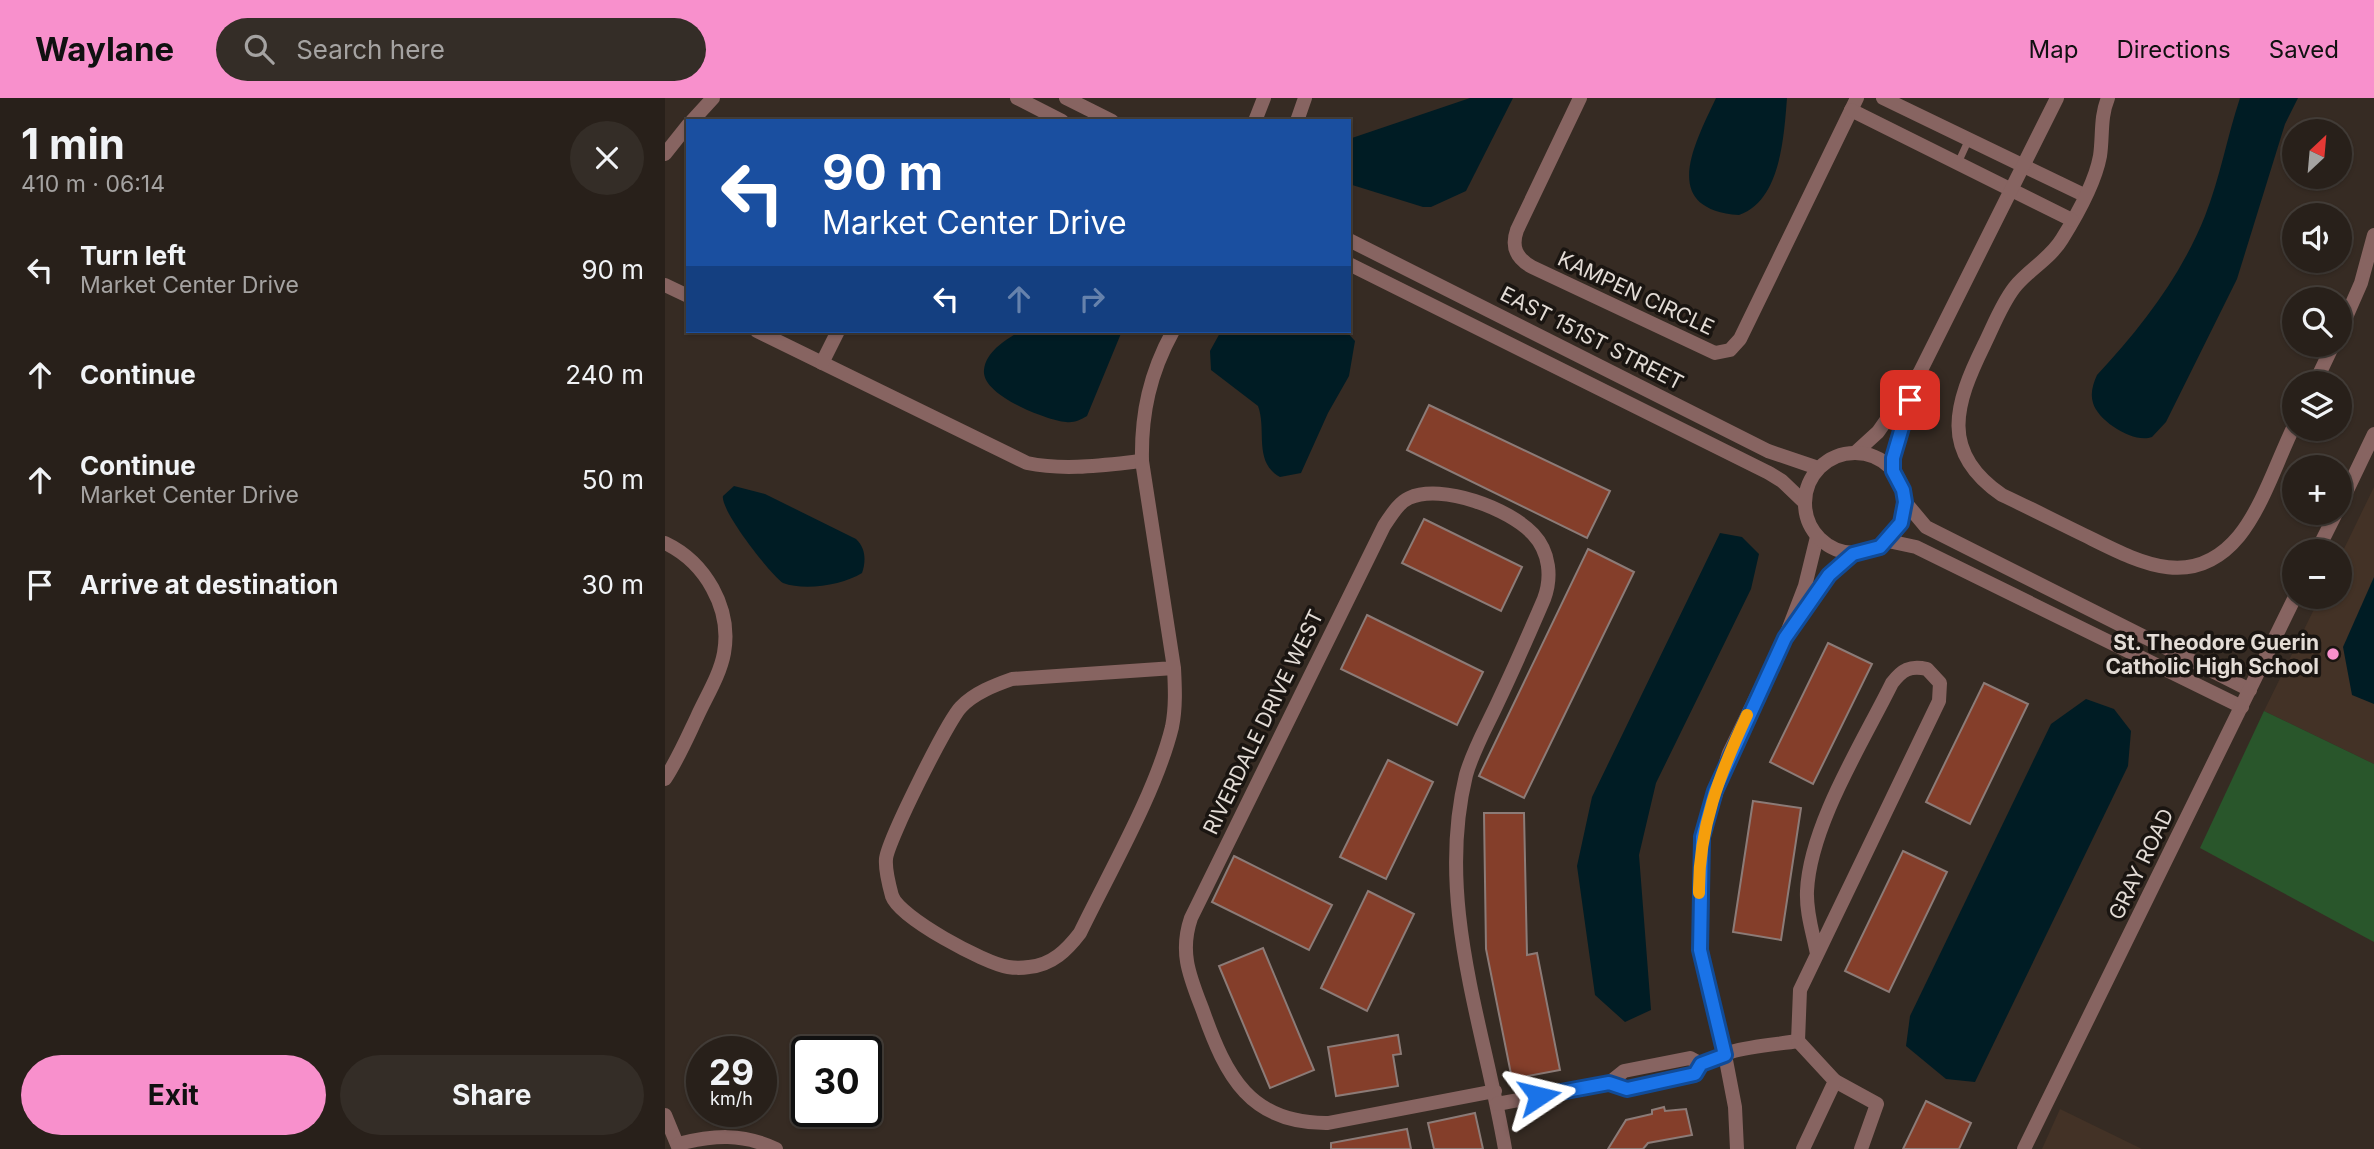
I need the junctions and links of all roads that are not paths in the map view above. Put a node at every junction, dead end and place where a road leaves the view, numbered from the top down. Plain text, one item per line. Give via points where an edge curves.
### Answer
1 (712, 98) edge
2 (1017, 98) edge
3 (1066, 98) edge
4 (1264, 98) edge
5 (1305, 98) edge
6 (1580, 98) edge
7 (1883, 98) edge
8 (2057, 98) edge
9 (2108, 98) edge
10 (1854, 104) edge
11 (694, 119) edge
12 (1058, 119) edge
13 (1107, 119) edge
14 (1256, 119) edge
15 (1298, 119) edge
16 (686, 128) edge
17 (1969, 139) junction
18 (665, 154) edge
19 (1958, 163) junction
20 (2023, 165) junction
21 (2011, 190) junction
22 (2084, 195) junction
23 (2072, 220) junction
24 (2374, 235) edge
25 (1351, 241) edge
26 (1351, 265) edge
27 (665, 285) edge
28 (686, 295) edge
29 (2352, 304) edge
30 (761, 333) edge
31 (837, 333) edge
32 (1172, 333) edge
33 (822, 363) junction
34 (1920, 372) junction
35 (2374, 434) edge
36 (2287, 441) edge
37 (1855, 453) junction
38 (1142, 461) junction
39 (1818, 468) junction
40 (1893, 471) junction
41 (2352, 480) edge
42 (1804, 502) junction
43 (1905, 502) junction
44 (1817, 537) junction
45 (1888, 541) junction
46 (665, 543) edge
47 (1853, 554) junction
48 (2289, 609) edge
49 (1785, 638) junction
50 (1174, 668) junction
51 (2250, 690) junction
52 (2242, 708) junction
53 (665, 779) edge
54 (1817, 954) junction
55 (1798, 1041) junction
56 (1725, 1055) junction
57 (1835, 1081) junction
58 (1496, 1097) junction
59 (665, 1115) edge
60 (678, 1146) edge
61 (776, 1149) edge
62 (1505, 1149) edge
63 (1737, 1149) edge
64 (1803, 1149) edge
65 (1861, 1149) edge
66 (2024, 1149) edge

1 - 11 street
2 - 12 street
3 - 13 street
4 - 14 street
5 - 15 street
6 - 10 street, KAMPEN CIRCLE via 1517,230 1516,254 1532,267 1716,353 1730,350 1740,339
7 - 17 street
8 - 20 street
9 - 22 street via 2099,158
10 - 19 street, KAMPEN CIRCLE
16 - 18 street
17 - 19 lane
17 - 20 street
19 - 21 street, KAMPEN CIRCLE
20 - 21 street
20 - 22 street
21 - 23 street, KAMPEN CIRCLE
21 - 34 street
22 - 23 street
23 - 36 street via 2053,252 2008,297 1962,392 1957,418 1963,450 1987,484 2148,565 2169,569 2201,563 2230,546 2248,523
24 - 29 street
25 - 39 street, EAST 151ST STREET via 1768,451
26 - 42 street, EAST 151ST STREET via 1769,473
27 - 28 street
30 - 33 street
31 - 33 street
32 - 38 street via 1149,388
33 - 38 street via 1027,463 1074,468
34 - 37 street via 1878,432
34 - 40 street via 1896,442
35 - 41 street
37 - 39 street
37 - 40 street via 1876,458
38 - 50 street
39 - 42 street
40 - 43 street
42 - 44 street via 1805,515
43 - 45 street via 1901,523
43 - 51 street via 1926,527
44 - 47 street via 1833,549
44 - 49 street
45 - 47 street
45 - 52 street via 1916,547
46 - 53 street via 687,556 710,584 719,599 726,635 720,668
47 - 49 street via 1829,575
48 - 51 street, GRAY ROAD
49 - 56 street via 1730,753 1702,837 1700,950
50 - 50 street via 1172,724 1159,768 1080,933 1066,951 1031,967 1007,967 904,913 893,899 885,858 945,730 961,707 1012,679
51 - 52 street, GRAY ROAD
52 - 66 street, GRAY ROAD
54 - 54 street via 1940,701 1940,683 1927,669 1909,668 1892,682 1821,831 1807,889
54 - 55 street via 1800,990
55 - 56 street
55 - 57 street
56 - 58 street via 1701,1064 1690,1058 1624,1071 1609,1083
56 - 63 street
57 - 64 street
57 - 65 street via 1877,1104
58 - 58 street, RIVERDALE DRIVE WEST via 1305,1123 1261,1106 1229,1074 1189,972 1184,939 1384,526 1408,499 1452,494 1522,525 1534,535 1549,567 1544,599 1470,764 1458,825 1458,925
58 - 62 street, RIVERDALE DRIVE WEST
59 - 60 street
60 - 61 street via 728,1135

